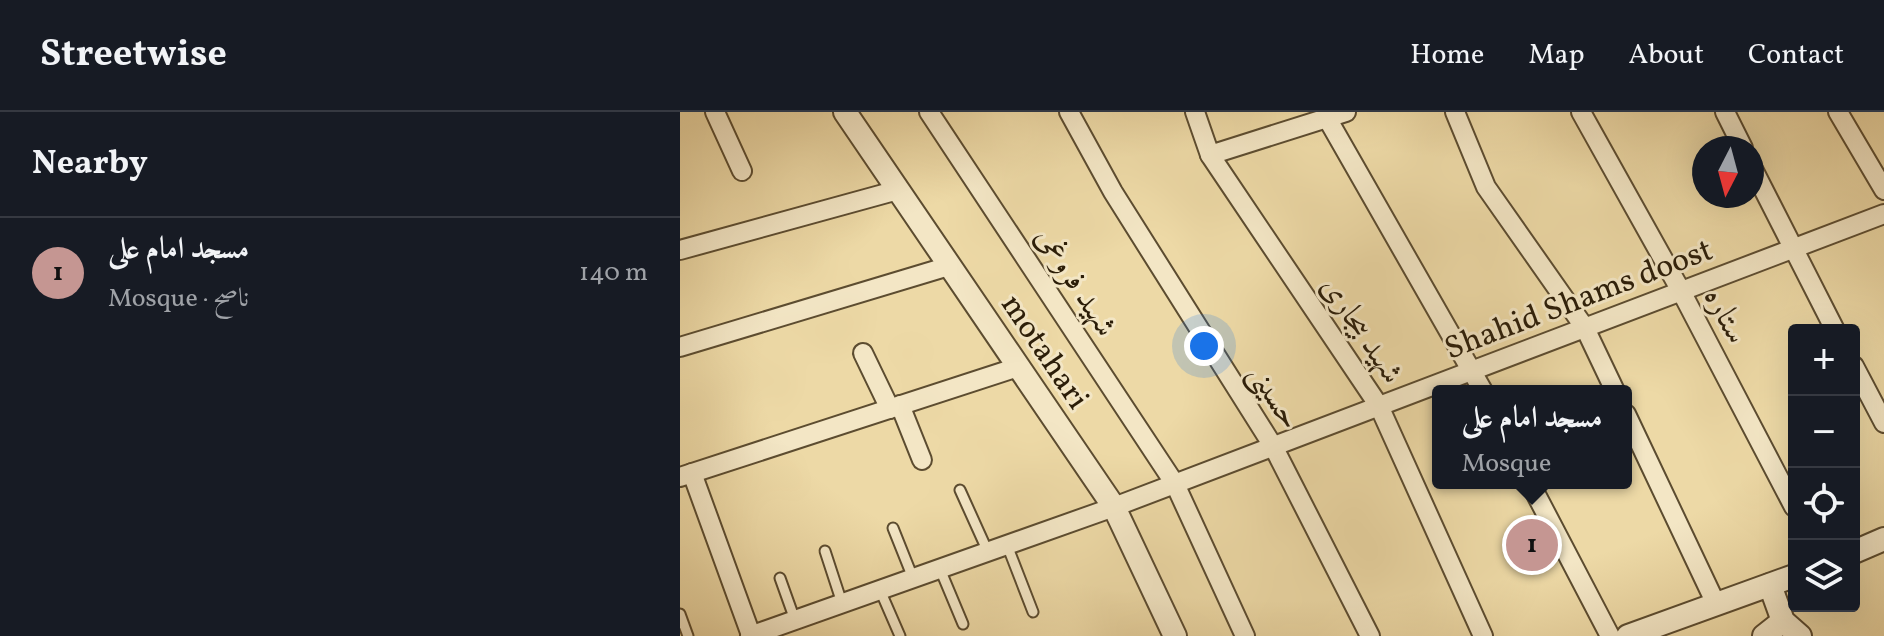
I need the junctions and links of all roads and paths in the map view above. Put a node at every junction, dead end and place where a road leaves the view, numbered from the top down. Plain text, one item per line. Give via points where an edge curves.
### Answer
1 (715, 112) edge
2 (845, 112) edge
3 (929, 112) edge
4 (1069, 112) edge
5 (1195, 112) edge
6 (1346, 112) edge
7 (1455, 112) edge
8 (1581, 112) edge
9 (1725, 112) edge
10 (1838, 112) edge
11 (1327, 118) junction
12 (1737, 136) edge
13 (1210, 155) junction
14 (742, 171) dead end
15 (898, 190) junction
16 (1884, 190) edge
17 (1764, 192) edge
18 (1884, 214) edge
19 (1792, 249) junction
20 (680, 250) edge
21 (949, 266) junction
22 (1681, 291) junction
23 (1832, 324) edge
24 (1585, 328) junction
25 (680, 347) edge
26 (863, 353) dead end
27 (1018, 367) junction
28 (1472, 371) junction
29 (1860, 377) edge
30 (1435, 385) edge
31 (1480, 385) edge
32 (1612, 385) edge
33 (1432, 386) edge
34 (1379, 406) junction
35 (895, 407) junction
36 (1884, 423) edge
37 (1632, 427) edge
38 (1273, 446) junction
39 (922, 460) dead end
40 (686, 475) edge
41 (1175, 484) junction
42 (1533, 489) edge
43 (960, 490) dead end
44 (1788, 496) edge
45 (1114, 507) junction
46 (893, 528) dead end
47 (1884, 539) edge
48 (1007, 545) junction
49 (1860, 549) edge
50 (825, 551) dead end
51 (988, 552) junction
52 (940, 569) junction
53 (780, 578) dead end
54 (913, 578) junction
55 (1788, 578) edge
56 (1770, 585) junction
57 (880, 590) junction
58 (842, 603) junction
59 (1716, 604) junction
60 (1033, 612) dead end
61 (680, 614) edge
62 (795, 620) junction
63 (963, 624) dead end
64 (1792, 628) edge
65 (774, 632) edge
66 (688, 636) edge
67 (751, 636) edge
68 (900, 636) edge
69 (1175, 636) edge
70 (1245, 636) edge
71 (1370, 636) edge
72 (1483, 636) edge
73 (1610, 636) edge
74 (1628, 636) edge
75 (1764, 636) edge

1 - 14 street
2 - 15 street, motahari
3 - 41 street, شهید فروغی
4 - 38 street, حسینی via 1113,192
5 - 13 street, شهید بیجاری
6 - 11 street
7 - 24 street via 1486,187
8 - 22 street, ستاره
9 - 12 street
10 - 16 street
11 - 13 street
11 - 28 street
13 - 34 street, شهید بیجاری
15 - 20 street
15 - 21 street, motahari
17 - 19 street
18 - 19 street, Shahid Shams doost
19 - 22 street, Shahid Shams doost
19 - 23 street
21 - 25 street
21 - 27 street, motahari
22 - 24 street, Shahid Shams doost
22 - 44 street, ستاره
24 - 28 street, Shahid Shams doost
24 - 32 street
26 - 35 street
27 - 35 street
27 - 45 street, motahari
28 - 30 street, Shahid Shams doost
28 - 31 street
29 - 36 street
33 - 34 street, Shahid Shams doost
34 - 38 street, Shahid Shams doost
34 - 72 street, شهید بیجاری
35 - 39 street
35 - 40 street
37 - 59 street
38 - 41 street, Shahid Shams doost
38 - 71 street, حسینی
40 - 67 street
41 - 45 street, Shahid Shams doost
41 - 70 street, شهید فروغی
42 - 73 street
43 - 51 lane
45 - 48 street, Shahid Shams doost
45 - 69 street, motahari
46 - 54 lane
47 - 49 street
48 - 51 street, Shahid Shams doost
48 - 60 lane
50 - 58 lane
51 - 52 street, Shahid Shams doost
52 - 54 street, Shahid Shams doost
52 - 63 lane
53 - 62 lane
54 - 57 street, Shahid Shams doost
55 - 56 street
56 - 59 street
56 - 64 street
57 - 58 street, Shahid Shams doost
57 - 68 lane
58 - 62 street, Shahid Shams doost
59 - 74 street
61 - 66 lane
62 - 65 street, Shahid Shams doost
64 - 75 street
65 - 67 street, Shahid Shams doost

